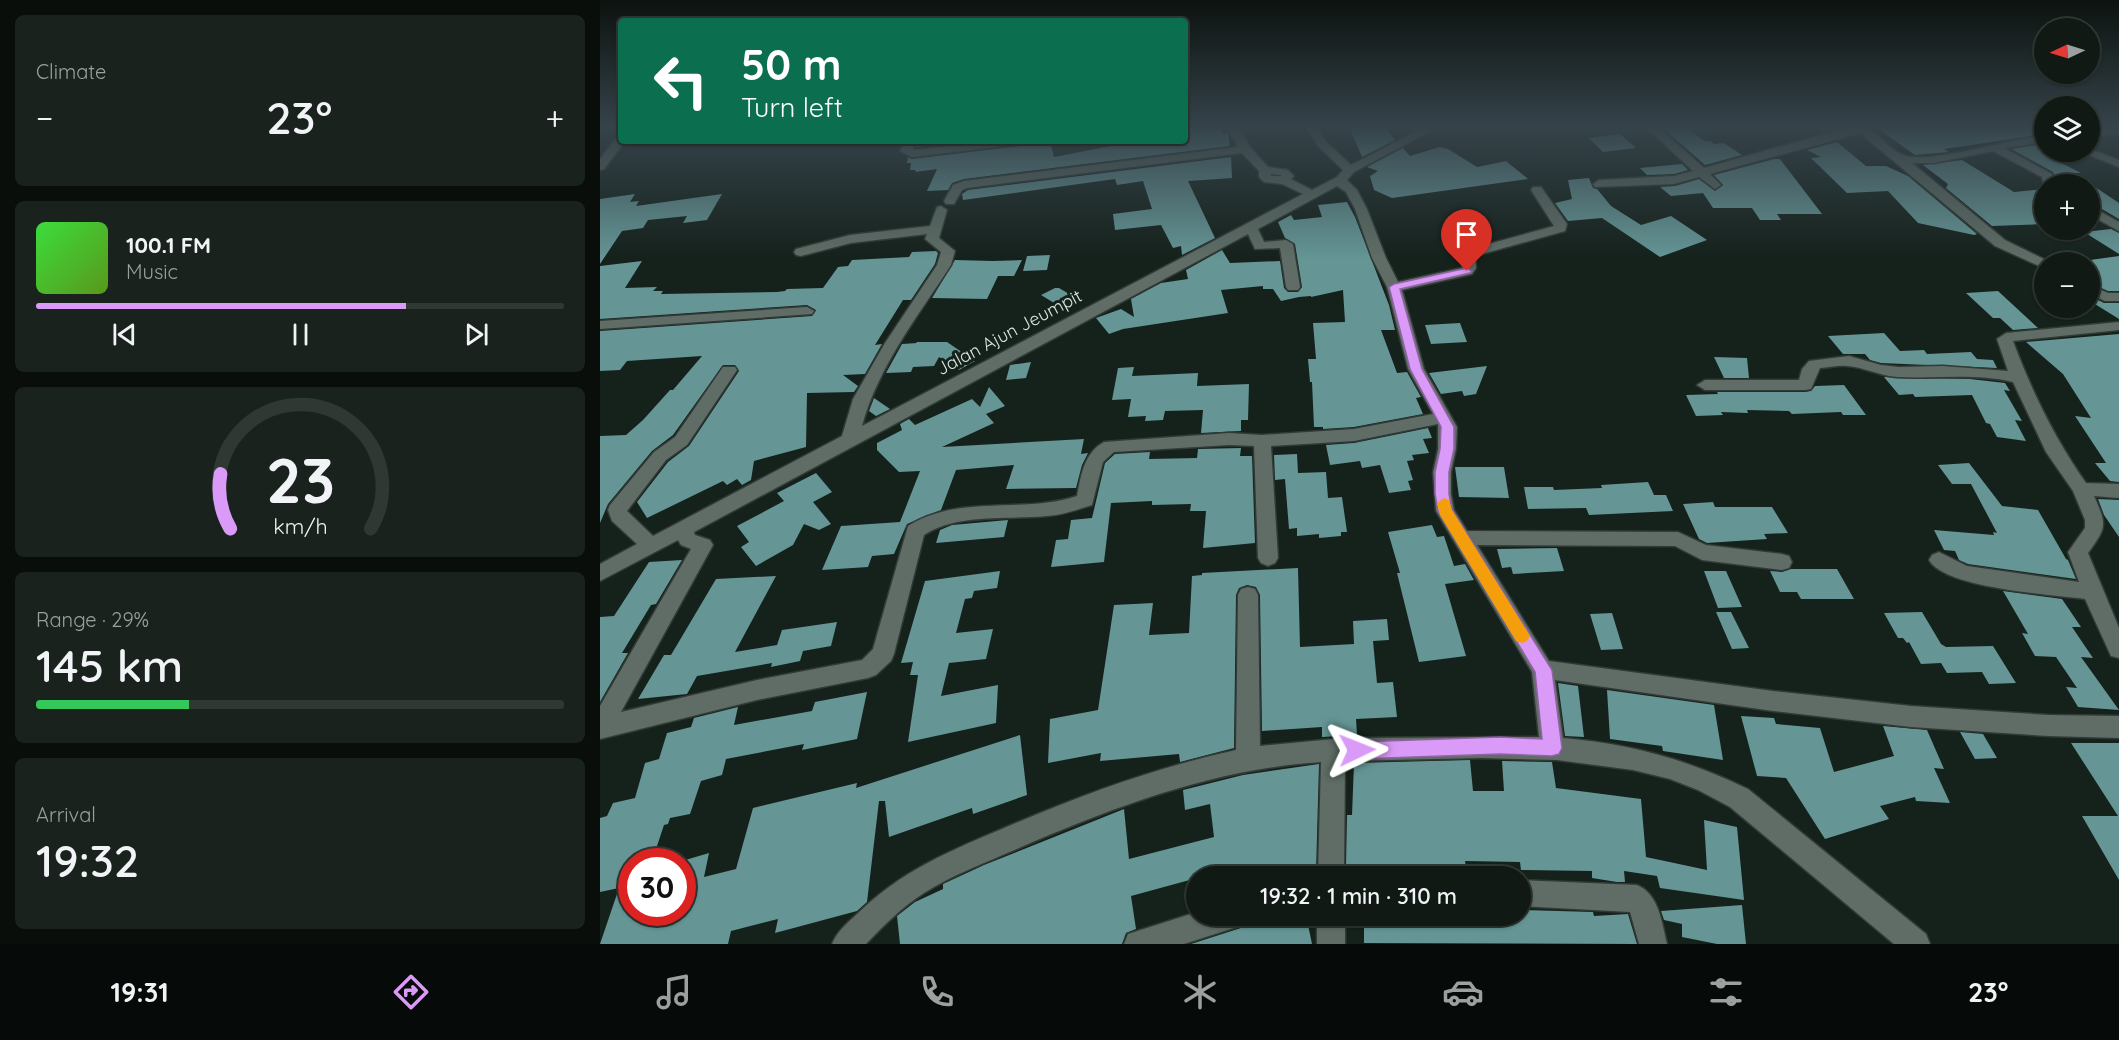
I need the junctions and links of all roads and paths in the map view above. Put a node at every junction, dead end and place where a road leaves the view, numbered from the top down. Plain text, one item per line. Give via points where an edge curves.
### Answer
1 (1084, 170) edge
2 (1265, 170) edge
3 (1339, 170) edge
4 (1364, 170) edge
5 (1708, 170) edge
6 (1914, 170) edge
7 (1701, 172) junction
8 (1346, 181) junction
9 (1599, 184) dead end
10 (1715, 185) dead end
11 (1537, 190) dead end
12 (1311, 194) junction
13 (2100, 216) edge
14 (1250, 226) junction
15 (2119, 227) edge
16 (934, 229) junction
17 (801, 252) dead end
18 (2034, 258) edge
19 (1394, 287) junction
20 (1293, 288) dead end
21 (2100, 293) edge
22 (2116, 300) edge
23 (807, 311) dead end
24 (600, 325) edge
25 (2119, 326) edge
26 (729, 370) dead end
27 (2019, 379) junction
28 (1705, 385) dead end
29 (1442, 418) junction
30 (850, 439) junction
31 (1262, 441) junction
32 (2082, 489) junction
33 (2119, 491) edge
34 (683, 530) junction
35 (1461, 538) junction
36 (651, 546) junction
37 (1268, 558) dead end
38 (1939, 560) dead end
39 (1782, 562) dead end
40 (600, 573) edge
41 (2092, 592) junction
42 (1248, 595) dead end
43 (2119, 649) edge
44 (1543, 670) junction
45 (2119, 727) edge
46 (600, 728) edge
47 (1552, 748) junction
48 (1333, 751) junction
49 (1248, 759) junction
50 (1331, 866) edge
51 (1531, 893) edge
52 (1197, 926) edge
53 (1330, 926) edge
54 (846, 944) edge
55 (1138, 944) edge
56 (1330, 944) edge
57 (1653, 944) edge
58 (1916, 944) edge

1 - 16 street via 964,185 957,188
2 - 12 street via 1268,180 1284,180
3 - 8 street
4 - 8 street, Jalan Ajun Jeumpit
5 - 7 street
6 - 18 street via 2000,243
7 - 9 street via 1662,182
7 - 10 street
8 - 12 street, Jalan Ajun Jeumpit
8 - 19 street
11 - 19 street via 1560,228 1468,254 1467,271
12 - 14 street, Jalan Ajun Jeumpit
13 - 15 street
14 - 20 street via 1260,246 1286,244
14 - 30 street, Jalan Ajun Jeumpit
16 - 17 street via 850,239
16 - 30 street via 932,238 948,251 944,265 861,399
19 - 29 street via 1416,369
21 - 22 street
23 - 24 street
25 - 27 street via 2005,339
26 - 36 street via 681,441 660,456 617,510 618,516
27 - 28 street via 2000,374 1880,370 1849,361 1815,364 1805,385
27 - 32 street via 2055,452
29 - 31 street via 1354,435
29 - 35 street via 1448,427 1442,494 1445,511
30 - 34 street, Jalan Ajun Jeumpit
31 - 37 street
31 - 46 street via 1229,439 1110,446 1101,449 1094,462 1085,500 1064,507 923,523 915,531 883,654 868,668
32 - 33 street
32 - 41 street via 2095,520 2094,530 2078,552
34 - 36 street, Jalan Ajun Jeumpit
34 - 46 street via 688,540 703,545
35 - 39 street via 1678,539 1702,552
35 - 44 street
36 - 40 street, Jalan Ajun Jeumpit
38 - 41 street via 1976,576
41 - 43 street
42 - 49 street
44 - 45 street via 1853,712 1991,723
44 - 47 street
47 - 48 street
47 - 58 street via 1643,760 1716,784 1739,798
48 - 49 street
48 - 50 street
49 - 54 street via 1083,806 934,872 892,900
51 - 57 street via 1638,898
52 - 55 street
53 - 56 street

